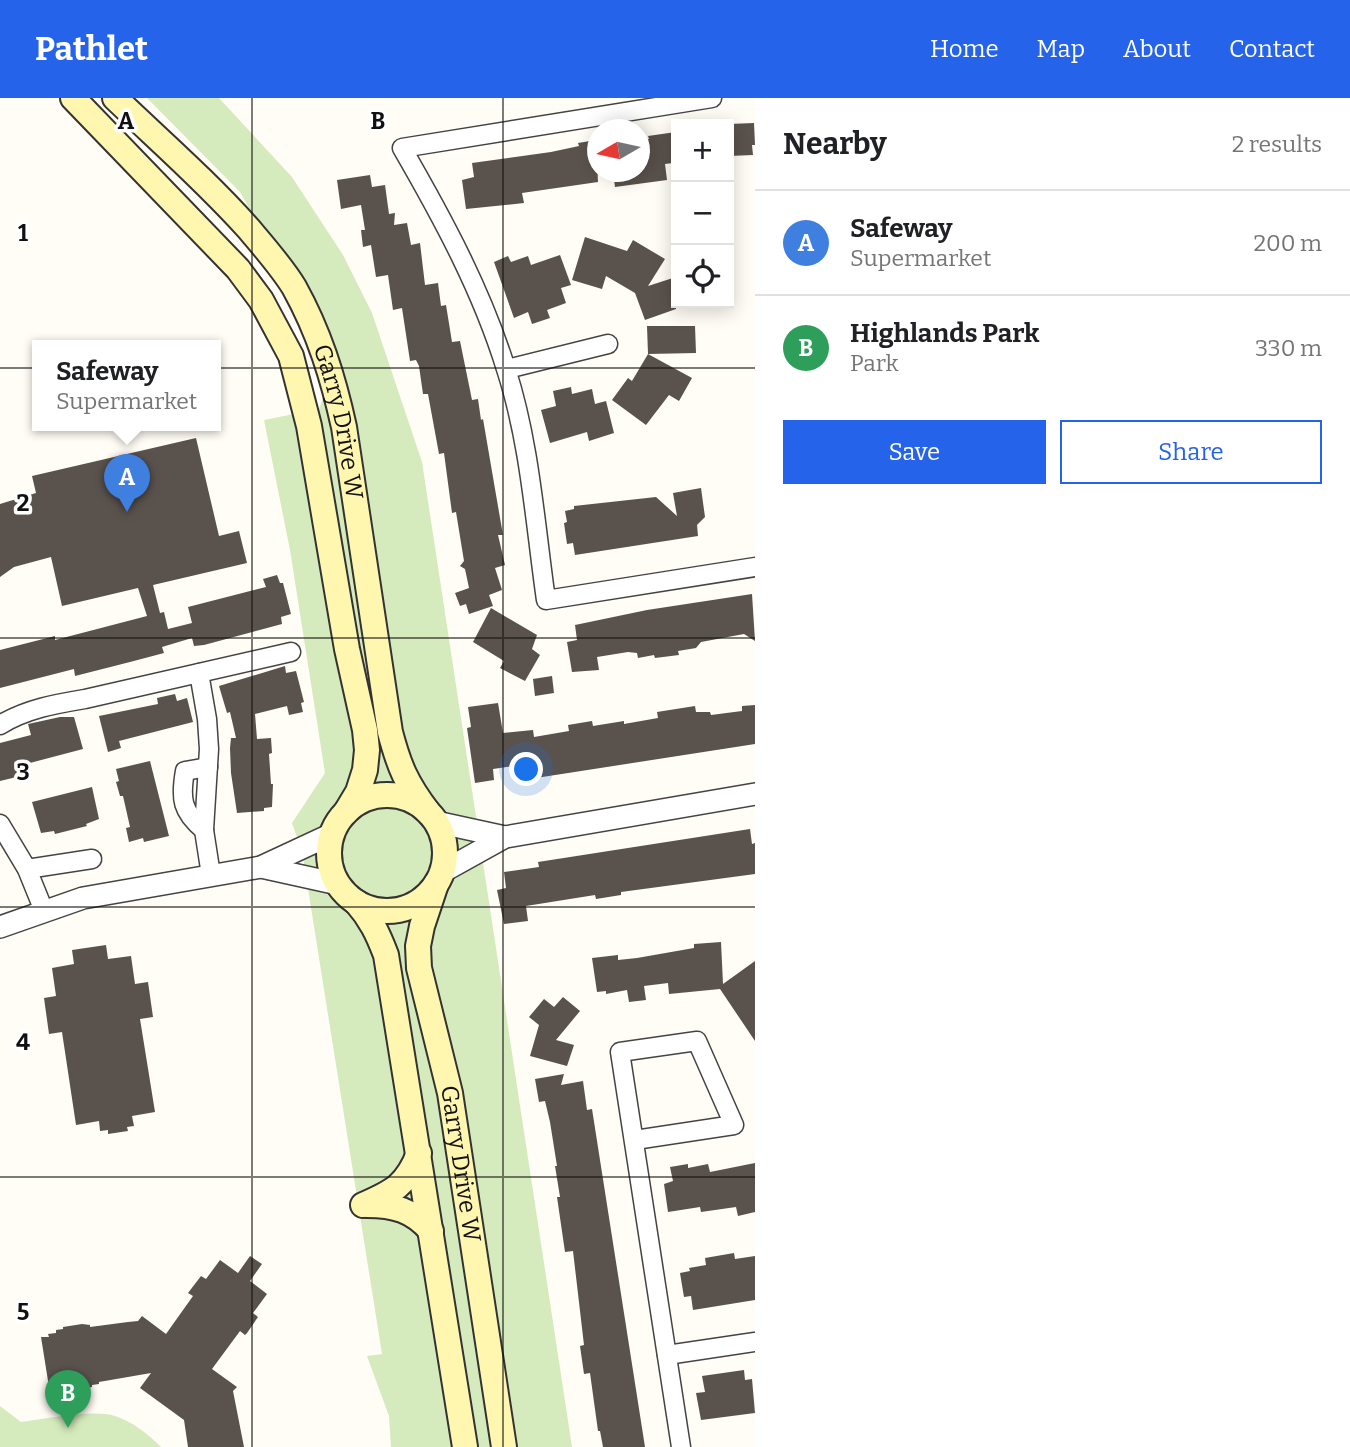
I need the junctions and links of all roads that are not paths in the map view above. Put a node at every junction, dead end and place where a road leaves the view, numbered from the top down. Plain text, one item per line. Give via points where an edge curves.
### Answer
1 (73, 98) edge
2 (115, 98) edge
3 (712, 98) edge
4 (608, 344) dead end
5 (507, 369) junction
6 (755, 568) edge
7 (291, 652) dead end
8 (199, 673) junction
9 (0, 725) edge
10 (208, 767) junction
11 (755, 794) edge
12 (346, 812) junction
13 (432, 817) junction
14 (0, 824) edge
15 (205, 830) junction
16 (332, 834) junction
17 (505, 837) junction
18 (92, 859) dead end
19 (261, 867) junction
20 (27, 869) junction
21 (211, 875) junction
22 (439, 878) junction
23 (338, 884) junction
24 (356, 902) junction
25 (44, 911) junction
26 (0, 927) edge
27 (635, 1140) junction
28 (419, 1153) junction
29 (431, 1231) junction
30 (755, 1342) edge
31 (667, 1355) junction
32 (465, 1447) edge
33 (504, 1447) edge
34 (681, 1447) edge

1 - 12 main road, Garry Drive W via 238,269 267,309 291,356 309,426 367,750 358,792
2 - 13 main road, Garry Drive W via 177,154 270,253 292,285 322,346 344,427 390,732 399,766
3 - 5 street via 402,148 451,236
4 - 5 street
5 - 6 street via 524,439 546,600
7 - 8 street
8 - 9 street via 51,704
8 - 10 street via 207,719
10 - 15 street
10 - 15 street via 185,771 182,784 183,804 190,818
11 - 17 street
12 - 13 main road via 368,798 393,795 418,803
12 - 16 main road
13 - 17 street
13 - 22 main road via 444,846
14 - 20 street
15 - 21 street
16 - 19 street
16 - 23 main road via 329,859
17 - 22 street
18 - 20 street
19 - 21 street
19 - 23 street
20 - 25 street
21 - 25 street via 83,898
22 - 24 main road via 428,894 406,908 380,911
22 - 33 main road, Garry Drive W via 422,926 419,968 450,1093
23 - 24 main road
24 - 28 main road, Garry Drive W via 378,932 386,955
25 - 26 street
27 - 27 street via 734,1125 697,1041 621,1052
27 - 31 street
28 - 29 main road, Garry Drive W
28 - 29 main road via 400,1186 363,1205 405,1210
29 - 32 main road, Garry Drive W
30 - 31 street
31 - 34 street

